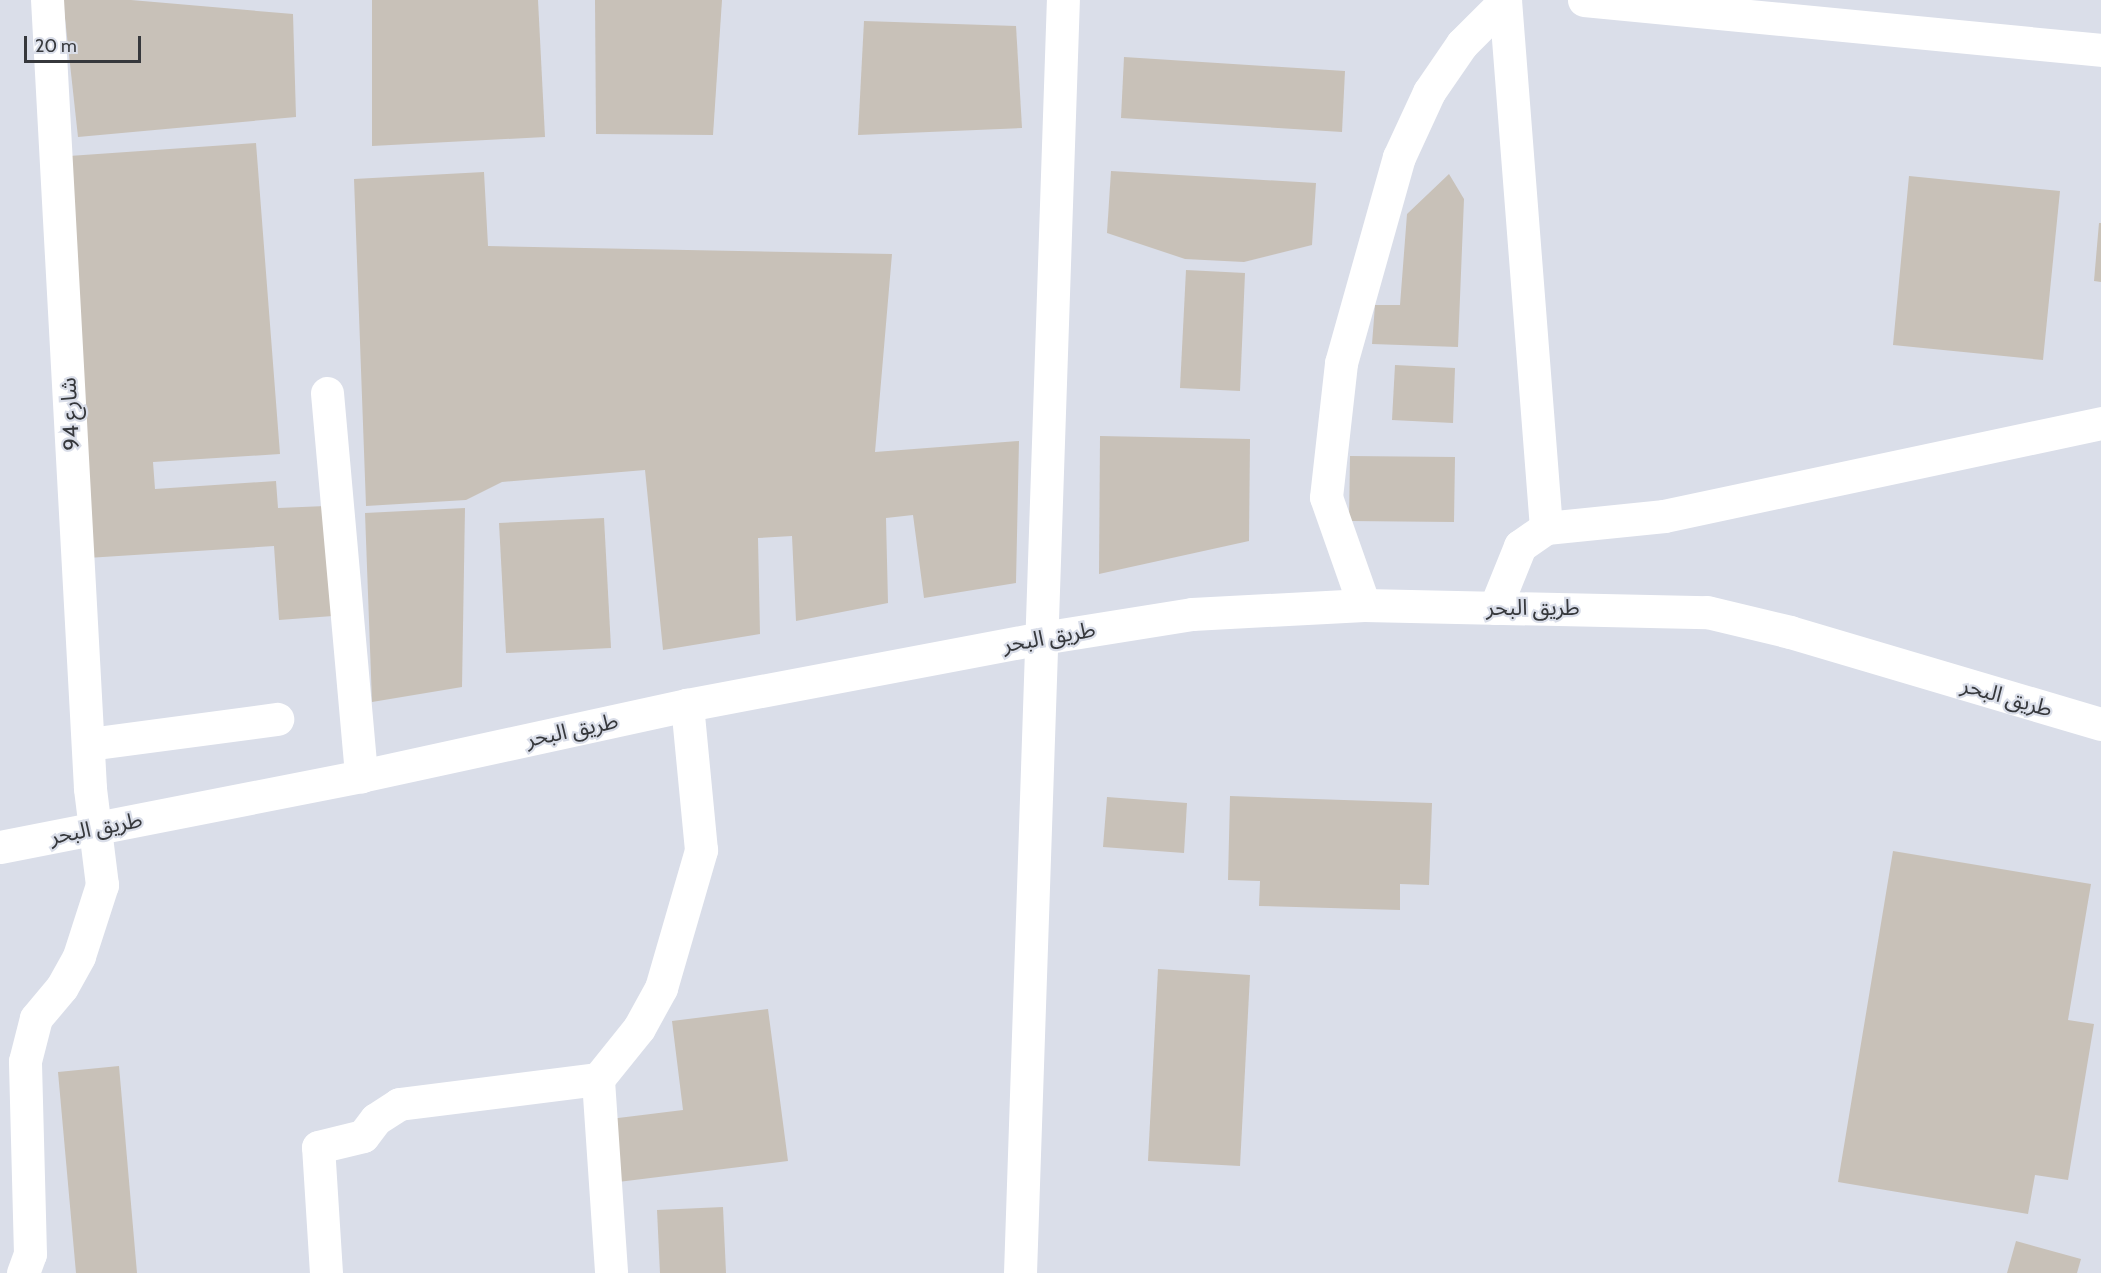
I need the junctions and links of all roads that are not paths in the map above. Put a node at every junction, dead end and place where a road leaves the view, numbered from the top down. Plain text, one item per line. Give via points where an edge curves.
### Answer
1 (47, 0) edge
2 (1063, 0) edge
3 (1505, 0) edge
4 (1584, 0) edge
5 (2101, 50) edge
6 (327, 393) dead end
7 (2101, 423) edge
8 (1546, 528) junction
9 (1364, 605) junction
10 (1495, 608) junction
11 (1042, 638) junction
12 (687, 705) junction
13 (277, 719) dead end
14 (2101, 724) edge
15 (88, 744) junction
16 (361, 776) junction
17 (96, 828) junction
18 (0, 847) edge
19 (598, 1079) junction
20 (611, 1271) dead end
21 (23, 1273) edge
22 (326, 1273) edge
23 (1020, 1273) edge

1 - 15 main road, شارع 94
2 - 11 main road
3 - 8 main road
3 - 9 main road via 1455,54 1429,92 1404,146 1341,363 1326,497
4 - 5 main road
6 - 16 main road
7 - 8 main road via 1664,516
8 - 10 main road via 1520,546
9 - 10 main road, طريق البحر
9 - 11 main road, طريق البحر via 1192,614
10 - 14 main road, طريق البحر via 1707,612 1790,632
11 - 12 main road, طريق البحر
11 - 23 main road
12 - 16 main road, طريق البحر
12 - 19 main road via 700,850 661,988 639,1028
13 - 15 main road
15 - 17 main road, شارع 94
16 - 17 main road, طريق البحر
17 - 18 main road, طريق البحر
17 - 21 main road, شارع 94 via 102,885 79,956 62,987 36,1018 25,1061 30,1254
19 - 20 main road
19 - 22 main road via 399,1104 376,1119 363,1136 318,1147

